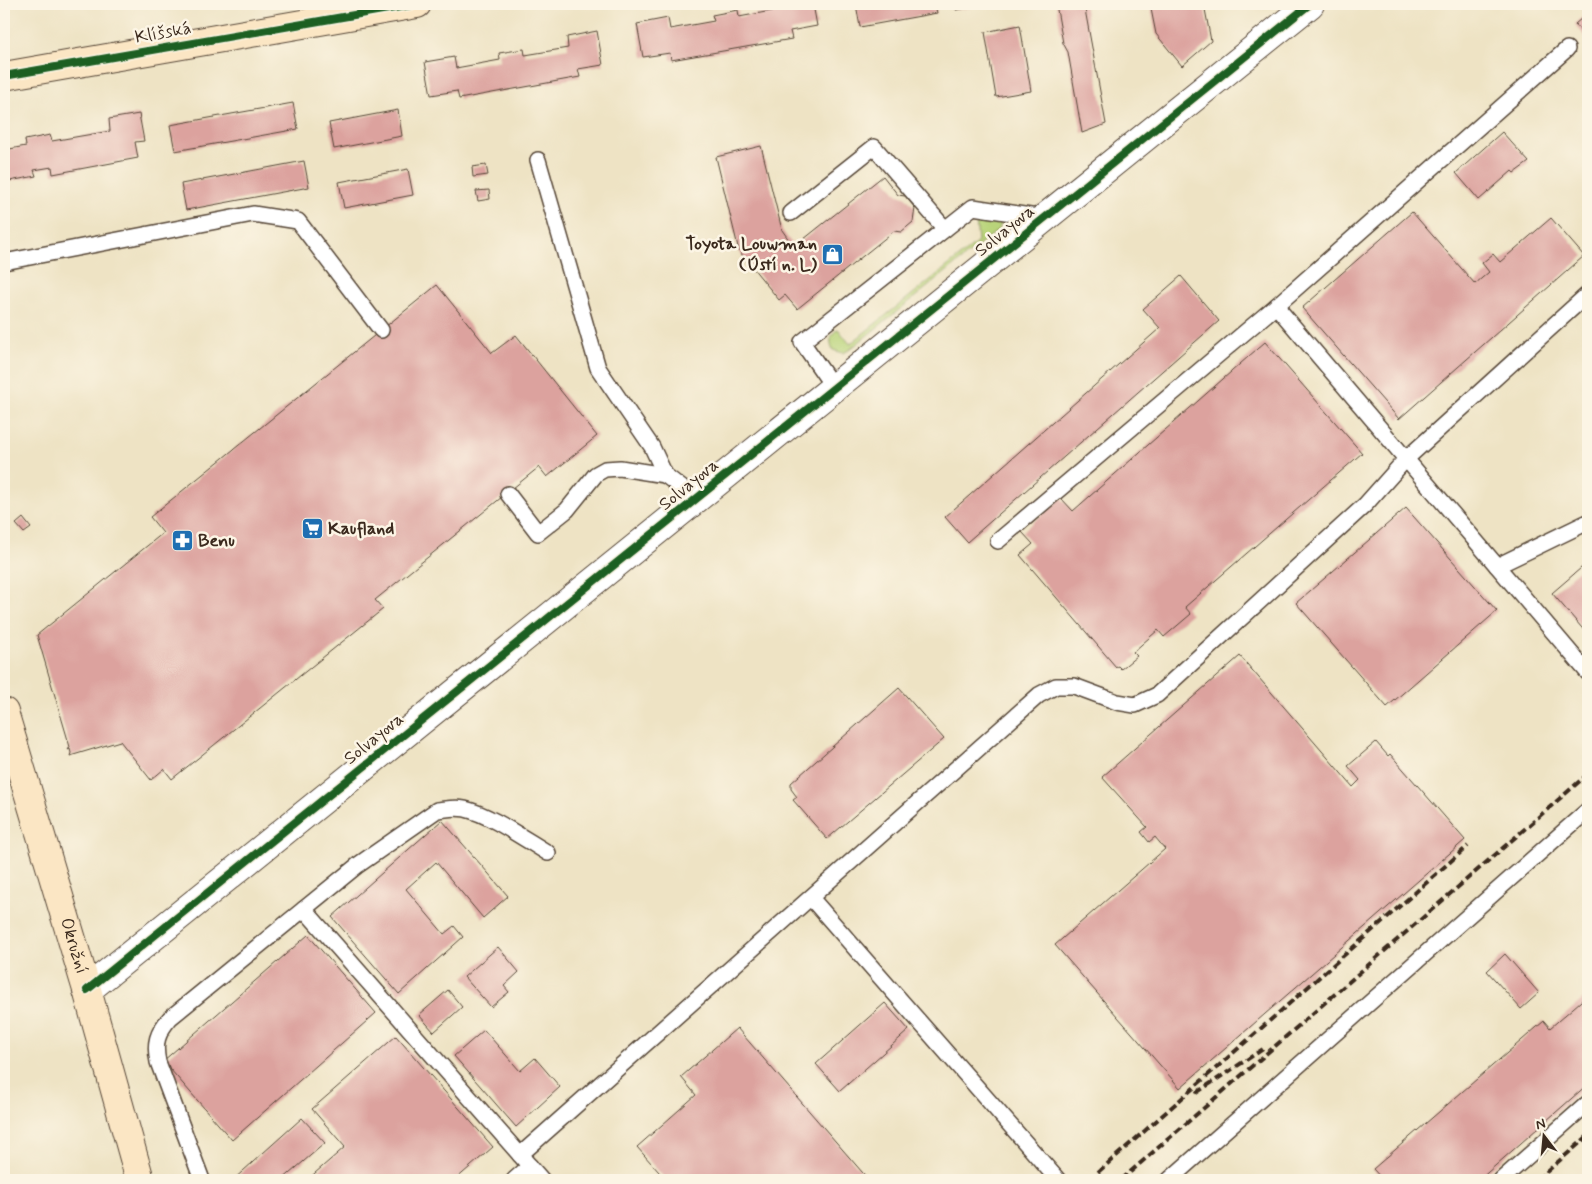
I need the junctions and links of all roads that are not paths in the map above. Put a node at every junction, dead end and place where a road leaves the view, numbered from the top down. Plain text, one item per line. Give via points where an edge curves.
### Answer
1 (417, 4) edge
2 (1310, 4) edge
3 (1567, 49) dead end
4 (4, 76) edge
5 (538, 160) dead end
6 (791, 213) dead end
7 (1044, 218) junction
8 (945, 228) junction
9 (4, 262) edge
10 (1588, 294) edge
11 (1276, 306) junction
12 (381, 330) dead end
13 (834, 388) junction
14 (1406, 459) junction
15 (665, 475) junction
16 (508, 494) dead end
17 (696, 499) junction
18 (1588, 522) edge
19 (998, 541) dead end
20 (1497, 566) junction
21 (1588, 673) edge
22 (4, 712) edge
23 (1588, 810) edge
24 (548, 852) dead end
25 (811, 898) junction
26 (304, 909) junction
27 (87, 990) junction
28 (1588, 1103) edge
29 (525, 1161) junction
30 (140, 1180) edge
31 (202, 1180) edge
32 (514, 1180) edge
33 (542, 1180) edge
34 (1058, 1180) edge
35 (1169, 1180) edge
36 (1501, 1180) edge

1 - 4 street, Klíšská
2 - 7 street, Solvayova
3 - 11 lane
5 - 15 lane via 598,368 652,447
6 - 8 lane via 874,148
7 - 8 lane via 973,207
7 - 13 street, Solvayova
8 - 13 lane via 802,342
9 - 12 lane via 254,214 298,221
10 - 14 lane
11 - 14 lane
11 - 19 lane
13 - 17 street, Solvayova
14 - 20 lane
14 - 25 lane via 1365,505 1157,695 1135,705 1074,686 1056,686 1039,694
15 - 16 lane via 605,469 596,474 567,510 538,532
15 - 17 lane
17 - 27 street, Solvayova
18 - 20 lane
20 - 21 lane
22 - 27 street, Okružní
23 - 35 lane
24 - 26 lane via 482,815 466,809 437,810 391,840
25 - 29 lane
25 - 34 lane
26 - 29 lane
26 - 31 lane via 170,1018 159,1031 154,1047 158,1062
27 - 30 street, Okružní
28 - 36 lane
29 - 32 lane
29 - 33 lane

